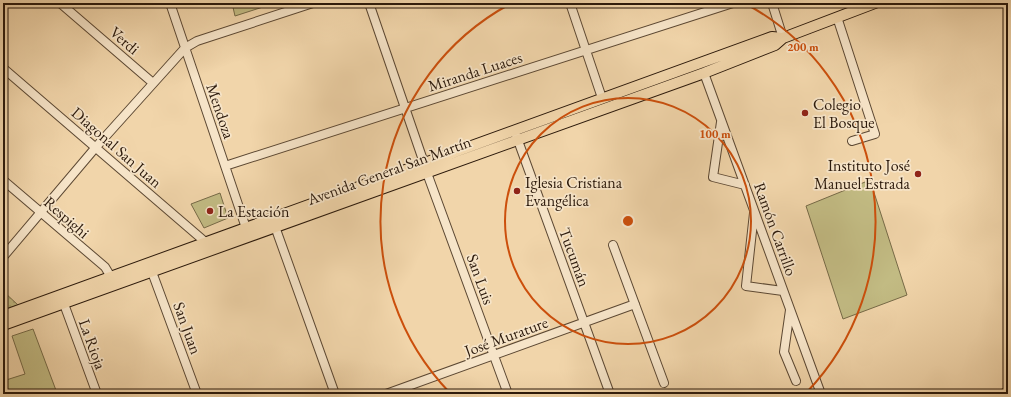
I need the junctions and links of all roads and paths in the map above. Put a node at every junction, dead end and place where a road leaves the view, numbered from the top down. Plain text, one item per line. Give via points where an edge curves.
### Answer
1 (60, 3) edge
2 (170, 3) edge
3 (313, 3) edge
4 (368, 3) edge
5 (570, 3) edge
6 (733, 3) edge
7 (772, 3) edge
8 (875, 3) edge
9 (837, 17) junction
10 (783, 38) junction
11 (185, 48) junction
12 (586, 51) junction
13 (3, 68) edge
14 (704, 73) junction
15 (153, 83) junction
16 (602, 98) junction
17 (406, 108) junction
18 (721, 120) junction
19 (514, 129) junction
20 (518, 140) junction
21 (852, 141) dead end
22 (96, 147) junction
23 (225, 166) junction
24 (426, 168) junction
25 (3, 180) edge
26 (745, 185) junction
27 (754, 210) junction
28 (41, 213) junction
29 (274, 223) junction
30 (246, 228) junction
31 (613, 245) dead end
32 (209, 246) junction
33 (3, 257) edge
34 (152, 272) junction
35 (111, 277) junction
36 (783, 291) junction
37 (64, 304) junction
38 (635, 304) junction
39 (790, 309) junction
40 (3, 316) edge
41 (584, 322) junction
42 (3, 325) edge
43 (494, 355) junction
44 (796, 381) dead end
45 (664, 383) dead end
46 (1008, 387) edge
47 (97, 394) edge
48 (197, 394) edge
49 (335, 394) edge
50 (386, 394) edge
51 (508, 394) edge
52 (610, 394) edge
53 (821, 394) edge
54 (992, 394) edge

1 - 15 street, Verdi
2 - 11 street, Mendoza
3 - 11 street via 196,41
4 - 17 street, San Luis
5 - 12 street
6 - 12 street, Miranda Luaces
7 - 10 street
8 - 9 main road, Avenida General San Martín
9 - 10 main road, Avenida General San Martín
9 - 21 street via 875,134
10 - 14 main road, Avenida General San Martín via 775,46
10 - 16 main road, Avenida General San Martín via 772,37
11 - 15 street
11 - 23 street, Mendoza
12 - 16 street
12 - 17 street, Miranda Luaces
13 - 22 street, Diagonal San Juan
14 - 18 street, Ramón Carrillo
14 - 20 main road, Avenida General San Martín
15 - 22 street
16 - 19 main road, Avenida General San Martín
17 - 23 street, Miranda Luaces
17 - 24 street, San Luis
18 - 26 street, Ramón Carrillo
18 - 26 street via 713,177
19 - 20 street, Tucumán
19 - 24 main road, Avenida General San Martín
20 - 24 main road, Avenida General San Martín
20 - 41 street, Tucumán
22 - 28 street
22 - 32 street, Diagonal San Juan
23 - 30 street, Mendoza
24 - 29 main road, Avenida General San Martín
24 - 43 street, San Luis
25 - 28 street, Respighi
26 - 27 street, Ramón Carrillo
27 - 36 street, Ramón Carrillo
27 - 36 street via 746,286
28 - 33 street
28 - 35 street, Respighi via 105,267
29 - 30 main road, Avenida General San Martín
29 - 32 main road, Avenida General San Martín
29 - 49 street
30 - 32 main road, Avenida General San Martín
31 - 38 street
32 - 34 main road, Avenida General San Martín
32 - 35 main road, Avenida General San Martín
34 - 37 main road, Avenida General San Martín
34 - 48 street, San Juan
35 - 40 main road, Avenida General San Martín
36 - 39 street, Ramón Carrillo
37 - 42 main road, Avenida General San Martín
37 - 47 street, La Rioja
38 - 41 street, José Murature
38 - 45 street
39 - 44 street via 784,352
39 - 53 street, Ramón Carrillo
41 - 43 street, José Murature
41 - 52 street, Tucumán
43 - 50 street, José Murature
43 - 51 street, San Luis
46 - 54 path

